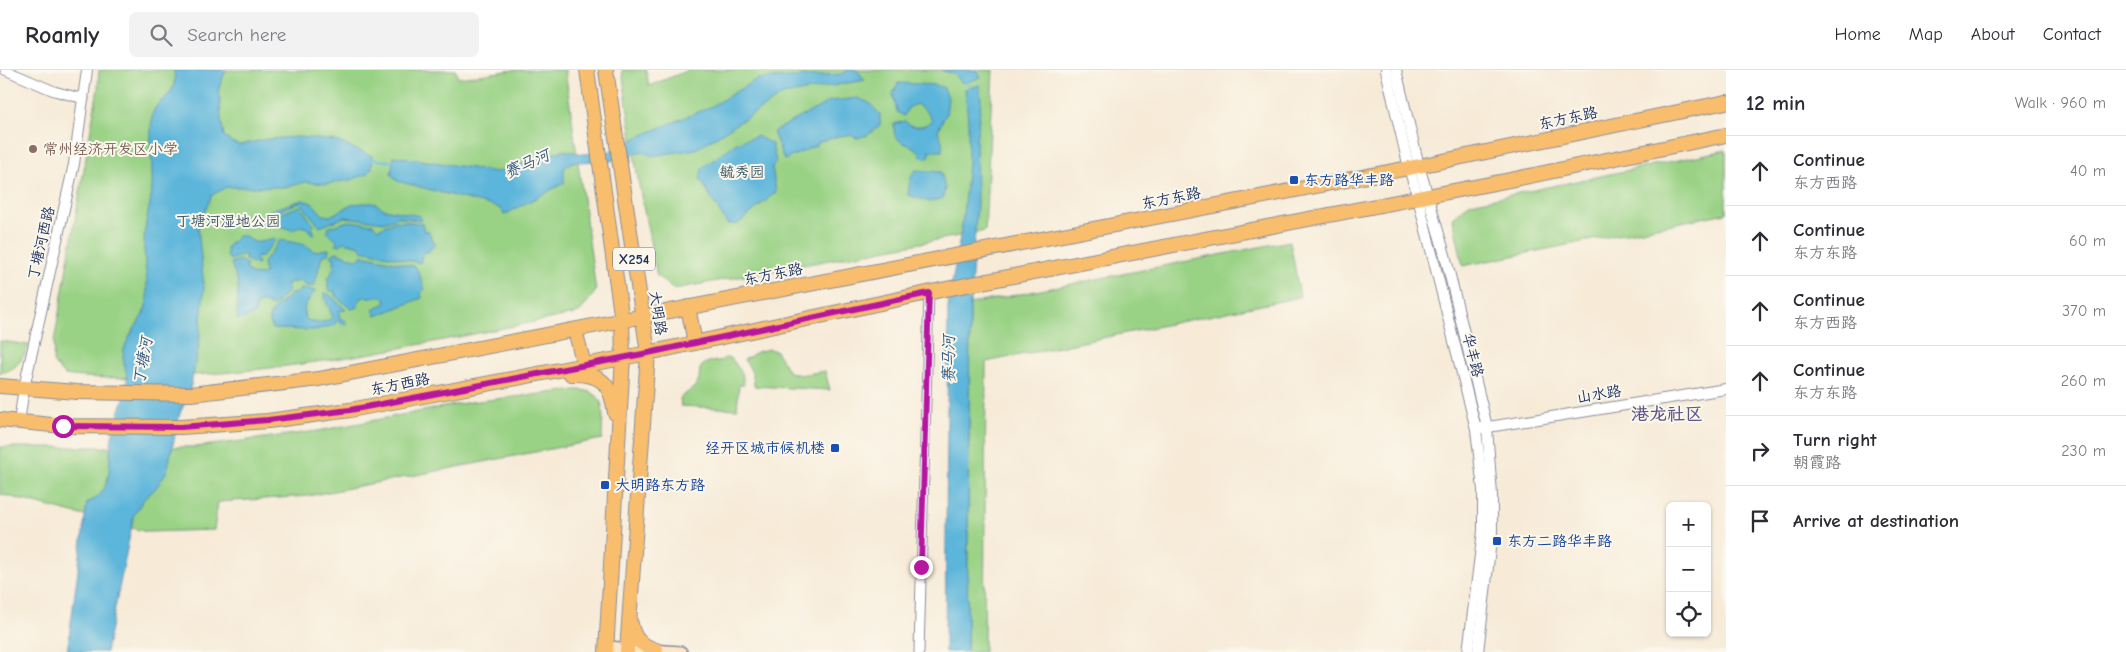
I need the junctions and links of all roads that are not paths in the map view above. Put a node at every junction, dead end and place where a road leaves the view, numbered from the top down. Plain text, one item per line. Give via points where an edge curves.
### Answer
1 (5, 70) edge
2 (87, 70) edge
3 (588, 70) edge
4 (606, 70) edge
5 (1386, 70) edge
6 (1396, 70) edge
7 (84, 99) junction
8 (1726, 102) edge
9 (1726, 135) edge
10 (1414, 167) junction
11 (1424, 197) junction
12 (935, 292) junction
13 (688, 307) junction
14 (642, 316) junction
15 (622, 321) junction
16 (576, 330) junction
17 (695, 343) junction
18 (648, 353) junction
19 (623, 357) junction
20 (584, 365) junction
21 (530, 376) junction
22 (0, 386) edge
23 (24, 388) junction
24 (1726, 389) edge
25 (0, 420) edge
26 (19, 422) junction
27 (1487, 427) junction
28 (1476, 429) junction
29 (618, 435) junction
30 (630, 617) junction
31 (606, 649) edge
32 (628, 650) edge
33 (656, 650) junction
34 (681, 652) edge
35 (919, 652) edge
36 (1468, 652) edge
37 (1478, 652) edge

1 - 7 street via 54,91
2 - 7 street, 丁塘河西路
3 - 15 main road, X254
4 - 14 main road, 大明路 / X254
5 - 10 street, 华丰路
6 - 10 street, 华丰路
7 - 23 street, 丁塘河西路 via 74,164
8 - 10 main road, 东方东路
9 - 11 main road
10 - 11 street, 华丰路
10 - 13 main road, 东方东路
11 - 12 main road
11 - 27 street, 华丰路
11 - 28 street, 华丰路
12 - 17 main road
12 - 35 street
13 - 14 main road, 东方东路
13 - 17 main road
14 - 15 main road, 东方东路
14 - 18 main road, 大明路 / X254
15 - 16 main road, 东方西路
15 - 19 main road, X254
16 - 20 main road
16 - 23 main road, 东方西路 via 319,379 191,394
17 - 18 main road
18 - 19 main road
18 - 30 main road, 大明路 / X254
19 - 20 main road, 东方西路
19 - 29 main road, X254
20 - 21 main road, 东方西路
21 - 26 main road, 东方西路 via 350,410 268,420 181,427 63,426
21 - 29 main road via 587,374 606,384 613,397
22 - 23 main road
23 - 26 street, 丁塘河西路
24 - 27 street, 山水路
25 - 26 main road
27 - 28 street, 山水路
27 - 37 street, 华丰路 via 1492,532
28 - 36 street, 华丰路 via 1483,490 1483,531
29 - 31 main road, X254
30 - 32 main road, 大明路 / X254
30 - 33 main road via 637,641
31 - 32 main road
32 - 33 main road
33 - 34 main road

